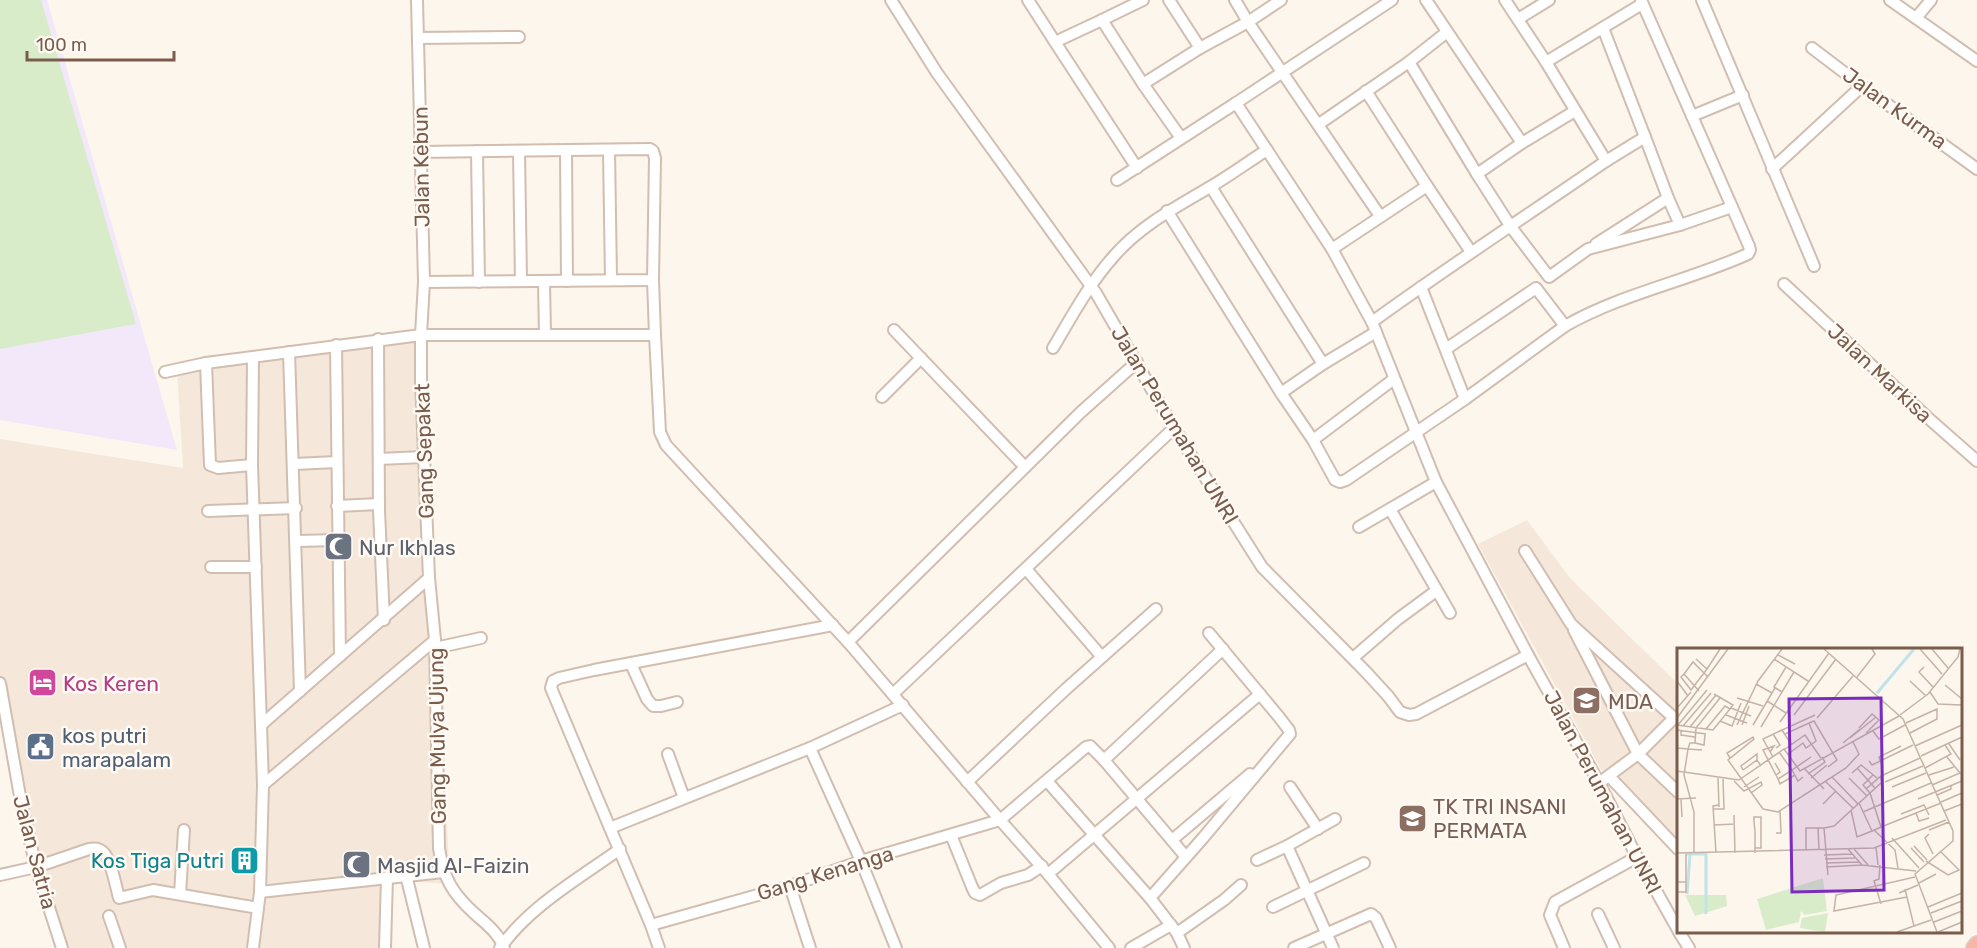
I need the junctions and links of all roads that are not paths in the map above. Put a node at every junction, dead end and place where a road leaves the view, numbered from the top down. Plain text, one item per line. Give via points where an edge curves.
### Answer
1 (417, 0) edge
2 (891, 0) edge
3 (1028, 0) edge
4 (1143, 0) edge
5 (1169, 0) edge
6 (1235, 0) edge
7 (1281, 0) edge
8 (1392, 0) edge
9 (1426, 0) edge
10 (1505, 0) edge
11 (1549, 0) edge
12 (1702, 0) edge
13 (1890, 0) edge
14 (1931, 0) edge
15 (1641, 2) edge
16 (1916, 18) junction
17 (1518, 19) junction
18 (1102, 20) junction
19 (1248, 22) junction
20 (1603, 28) junction
21 (1447, 32) junction
22 (519, 37) dead end
23 (418, 38) junction
24 (1055, 42) junction
25 (1200, 48) junction
26 (1812, 48) dead end
27 (1977, 61) edge
28 (1409, 62) junction
29 (1546, 62) junction
30 (1283, 72) junction
31 (1143, 84) junction
32 (1862, 86) junction
33 (1366, 91) junction
34 (1743, 95) junction
35 (1236, 103) junction
36 (1575, 111) junction
37 (1692, 116) junction
38 (1319, 124) junction
39 (1645, 137) junction
40 (1181, 138) junction
41 (1522, 143) junction
42 (609, 150) junction
43 (1267, 150) junction
44 (477, 151) junction
45 (519, 151) junction
46 (566, 151) junction
47 (420, 152) junction
48 (1606, 161) junction
49 (1137, 168) junction
50 (1772, 169) junction
51 (1977, 169) edge
52 (1477, 174) junction
53 (1117, 180) dead end
54 (1427, 186) junction
55 (1211, 187) junction
56 (1668, 198) junction
57 (1732, 207) junction
58 (1167, 211) junction
59 (1380, 216) junction
60 (1680, 225) junction
61 (1510, 227) junction
62 (1332, 249) junction
63 (1588, 249) junction
64 (1471, 252) junction
65 (1814, 266) dead end
66 (1549, 277) junction
67 (611, 280) junction
68 (653, 280) junction
69 (521, 281) junction
70 (544, 281) junction
71 (567, 281) junction
72 (424, 282) junction
73 (479, 282) junction
74 (1784, 284) dead end
75 (1090, 285) junction
76 (1421, 287) junction
77 (1536, 288) junction
78 (1565, 326) junction
79 (1374, 327) junction
80 (894, 330) dead end
81 (421, 335) junction
82 (545, 335) junction
83 (655, 335) junction
84 (378, 339) junction
85 (336, 345) junction
86 (1053, 348) dead end
87 (1446, 349) junction
88 (290, 351) junction
89 (253, 357) junction
90 (921, 358) junction
91 (1137, 362) junction
92 (206, 363) junction
93 (1323, 364) junction
94 (165, 372) dead end
95 (1394, 379) junction
96 (1281, 393) junction
97 (882, 397) dead end
98 (1465, 399) junction
99 (1174, 428) junction
100 (1415, 431) junction
101 (1313, 440) junction
102 (423, 457) junction
103 (379, 459) junction
104 (1977, 461) edge
105 (337, 462) junction
106 (294, 464) junction
107 (252, 465) junction
108 (1025, 467) junction
109 (1436, 482) junction
110 (379, 504) junction
111 (337, 506) junction
112 (296, 508) junction
113 (254, 509) junction
114 (1390, 509) junction
115 (208, 511) dead end
116 (1359, 527) dead end
117 (338, 540) junction
118 (297, 541) junction
119 (1525, 551) dead end
120 (211, 567) dead end
121 (256, 567) junction
122 (1026, 569) junction
123 (429, 579) junction
124 (1436, 591) junction
125 (1156, 609) dead end
126 (1450, 613) dead end
127 (384, 620) junction
128 (1571, 624) junction
129 (833, 625) junction
130 (1209, 633) dead end
131 (481, 638) dead end
132 (849, 642) junction
133 (435, 644) junction
134 (1223, 649) junction
135 (1528, 655) junction
136 (340, 656) junction
137 (1102, 657) junction
138 (1353, 658) junction
139 (631, 664) junction
140 (0, 683) edge
141 (300, 691) junction
142 (894, 693) junction
143 (1260, 694) junction
144 (678, 702) dead end
145 (903, 705) junction
146 (1676, 720) edge
147 (261, 725) junction
148 (6, 748) edge
149 (810, 748) junction
150 (668, 754) dead end
151 (1638, 754) junction
152 (1104, 760) junction
153 (1267, 761) junction
154 (1609, 776) junction
155 (1047, 781) junction
156 (967, 782) junction
157 (1599, 783) junction
158 (263, 785) junction
159 (1290, 787) dead end
160 (1677, 791) edge
161 (684, 798) junction
162 (1136, 799) junction
163 (1335, 819) dead end
164 (1000, 820) junction
165 (610, 828) junction
166 (1318, 829) junction
167 (184, 830) dead end
168 (1095, 834) junction
169 (951, 835) junction
170 (1172, 840) junction
171 (1677, 848) edge
172 (620, 849) junction
173 (1289, 851) junction
174 (1186, 857) junction
175 (1637, 857) junction
176 (1257, 860) dead end
177 (861, 861) junction
178 (1364, 863) dead end
179 (36, 867) junction
180 (1045, 870) junction
181 (443, 872) junction
182 (0, 875) edge
183 (406, 875) junction
184 (387, 877) junction
185 (1241, 885) dead end
186 (790, 886) junction
187 (1306, 891) junction
188 (260, 892) junction
189 (180, 894) junction
190 (1150, 898) junction
191 (1273, 907) dead end
192 (258, 908) junction
193 (1598, 914) dead end
194 (109, 916) dead end
195 (651, 925) junction
196 (1677, 927) edge
197 (1174, 929) junction
198 (1326, 933) junction
199 (1680, 933) edge
200 (1977, 944) edge
201 (502, 946) edge
202 (62, 948) edge
203 (120, 948) edge
204 (253, 948) edge
205 (386, 948) edge
206 (424, 948) edge
207 (659, 948) edge
208 (810, 948) edge
209 (896, 948) edge
210 (1109, 948) edge
211 (1131, 948) edge
212 (1184, 948) edge
213 (1294, 948) edge
214 (1333, 948) edge
215 (1390, 948) edge
216 (1564, 948) edge
217 (1614, 948) edge
218 (1689, 948) edge
219 (1974, 948) edge

1 - 23 street, Jalan Kebun
2 - 75 street, Jalan Perumahan UNRI via 937,73
3 - 24 street
4 - 18 street
5 - 25 street
6 - 19 street
7 - 19 street
8 - 30 street
9 - 21 street
10 - 17 street
11 - 17 street
12 - 34 street
13 - 16 street
14 - 16 street
15 - 20 street
15 - 37 street
16 - 27 street
17 - 29 street
18 - 24 street
18 - 31 street
19 - 25 street
19 - 30 street
20 - 29 street
20 - 39 street
21 - 28 street
21 - 41 street
22 - 23 street
23 - 47 street, Jalan Kebun
24 - 49 street
25 - 31 street
26 - 32 street, Jalan Kurma
28 - 33 street
28 - 52 street
29 - 36 street
30 - 35 street
30 - 38 street
31 - 40 street
32 - 50 street
32 - 51 street, Jalan Kurma
33 - 38 street
33 - 54 street
34 - 37 street
34 - 50 street
35 - 40 street
35 - 43 street, Jalan Perumahan UNRI
36 - 41 street
36 - 48 street
37 - 57 street
38 - 59 street
39 - 48 street
39 - 56 street
40 - 49 street
41 - 52 street
42 - 46 street
42 - 67 street
42 - 68 street via 650,149 654,153
43 - 55 street
43 - 62 street, Jalan Perumahan UNRI
44 - 45 street
44 - 47 street
44 - 73 street
45 - 46 street
45 - 69 street
46 - 71 street
47 - 72 street, Jalan Kebun
48 - 61 street
49 - 53 street
50 - 65 street
52 - 61 street
54 - 59 street
54 - 64 street
55 - 58 street
55 - 93 street
56 - 60 street
56 - 63 street
57 - 60 street
57 - 78 street via 1749,246 1748,254 1618,300
58 - 75 street via 1133,236
58 - 96 street
59 - 62 street
60 - 63 street
61 - 64 street
61 - 66 street
62 - 79 street, Jalan Perumahan UNRI
63 - 66 street
64 - 76 street
66 - 77 street
67 - 68 street
67 - 71 street
68 - 83 street
69 - 70 street
69 - 73 street
70 - 71 street
70 - 82 street
72 - 73 street
72 - 81 street, Jalan Kebun
74 - 104 street, Jalan Markisa
75 - 86 street
75 - 91 street, Jalan Perumahan UNRI
76 - 79 street
76 - 87 street
77 - 78 street
77 - 87 street
78 - 98 street
79 - 93 street
79 - 95 street, Jalan Perumahan UNRI
80 - 90 street
81 - 82 street
81 - 84 street
81 - 102 street, Gang Sepakat
82 - 83 street
83 - 129 street via 660,432 666,445
84 - 85 street
84 - 103 street
85 - 88 street
85 - 105 street
87 - 98 street
88 - 89 street
88 - 106 street
89 - 92 street
89 - 107 street
90 - 97 street
90 - 108 street
91 - 99 street, Jalan Perumahan UNRI
91 - 108 street
92 - 94 street
92 - 107 street via 210,465
93 - 96 street
95 - 100 street, Jalan Perumahan UNRI
95 - 101 street
96 - 101 street
98 - 100 street
99 - 122 street
99 - 138 street, Jalan Perumahan UNRI via 1262,567
100 - 101 street via 1340,482 1335,480
100 - 109 street, Jalan Perumahan UNRI
102 - 103 street
102 - 123 street, Gang Sepakat
103 - 110 street
105 - 106 street
105 - 111 street
106 - 112 street
107 - 113 street
108 - 132 street
109 - 114 street
109 - 135 street, Jalan Perumahan UNRI
110 - 111 street
110 - 127 street
111 - 117 street
112 - 113 street
112 - 118 street
113 - 115 street
113 - 121 street
114 - 116 street
114 - 124 street
117 - 118 street
117 - 136 street
118 - 141 street
119 - 128 street
120 - 121 street
121 - 147 street
122 - 137 street
122 - 142 street
123 - 127 street
123 - 133 street, Gang Mulya Ujung
124 - 126 street
124 - 138 street
125 - 137 street
127 - 136 street
128 - 146 street
128 - 151 street
129 - 132 street
129 - 139 street
130 - 134 street
131 - 133 street
132 - 142 street
133 - 158 street
133 - 181 street, Gang Mulya Ujung via 439,848
134 - 143 street
134 - 152 street
135 - 138 street, Jalan Perumahan UNRI via 1409,715 1400,712
135 - 157 street, Jalan Perumahan UNRI
136 - 141 street
137 - 156 street
139 - 144 street via 653,706
139 - 165 street via 559,678 551,686
140 - 148 street, Jalan Satria
141 - 147 street
142 - 145 street
143 - 153 street via 1290,732
143 - 162 street
145 - 149 street
145 - 156 street
146 - 151 street
147 - 158 street
148 - 179 street, Jalan Satria
149 - 161 street
149 - 177 street
150 - 161 street
151 - 154 street
151 - 160 street
152 - 155 street via 1092,747 1086,747
152 - 162 street
153 - 170 street
153 - 174 street
154 - 157 street
154 - 171 street
155 - 164 street
155 - 168 street
156 - 164 street
157 - 175 street, Jalan Perumahan UNRI
158 - 188 street
159 - 166 street
161 - 165 street
162 - 168 street
162 - 170 street
163 - 166 street
164 - 169 street, Gang Kenanga
164 - 180 street
165 - 172 street
166 - 173 street
167 - 189 street
168 - 180 street
168 - 190 street
169 - 177 street, Gang Kenanga
169 - 180 street via 972,887 980,895 1001,883
170 - 174 street
172 - 195 street
172 - 201 street via 537,909
173 - 176 street
173 - 187 street
174 - 190 street
175 - 196 street, Jalan Perumahan UNRI
175 - 216 street via 1555,902 1550,915
177 - 186 street, Gang Kenanga
177 - 209 street
178 - 187 street
179 - 182 street
179 - 189 street via 97,848 108,859 119,898 153,890
179 - 202 street, Jalan Satria
180 - 210 street
181 - 183 street
181 - 201 street, Gang Mulya Ujung via 459,898
183 - 184 street
183 - 206 street
184 - 188 street
184 - 205 street
185 - 197 street via 1224,900
186 - 195 street, Gang Kenanga
186 - 208 street
187 - 191 street
187 - 198 street
188 - 192 street
189 - 192 street
190 - 197 street
192 - 204 street
193 - 217 street
194 - 203 street
195 - 207 street
197 - 211 street
197 - 212 street
198 - 213 street
198 - 214 street
198 - 215 street via 1372,915
199 - 218 street, Jalan Perumahan UNRI
200 - 219 highway

